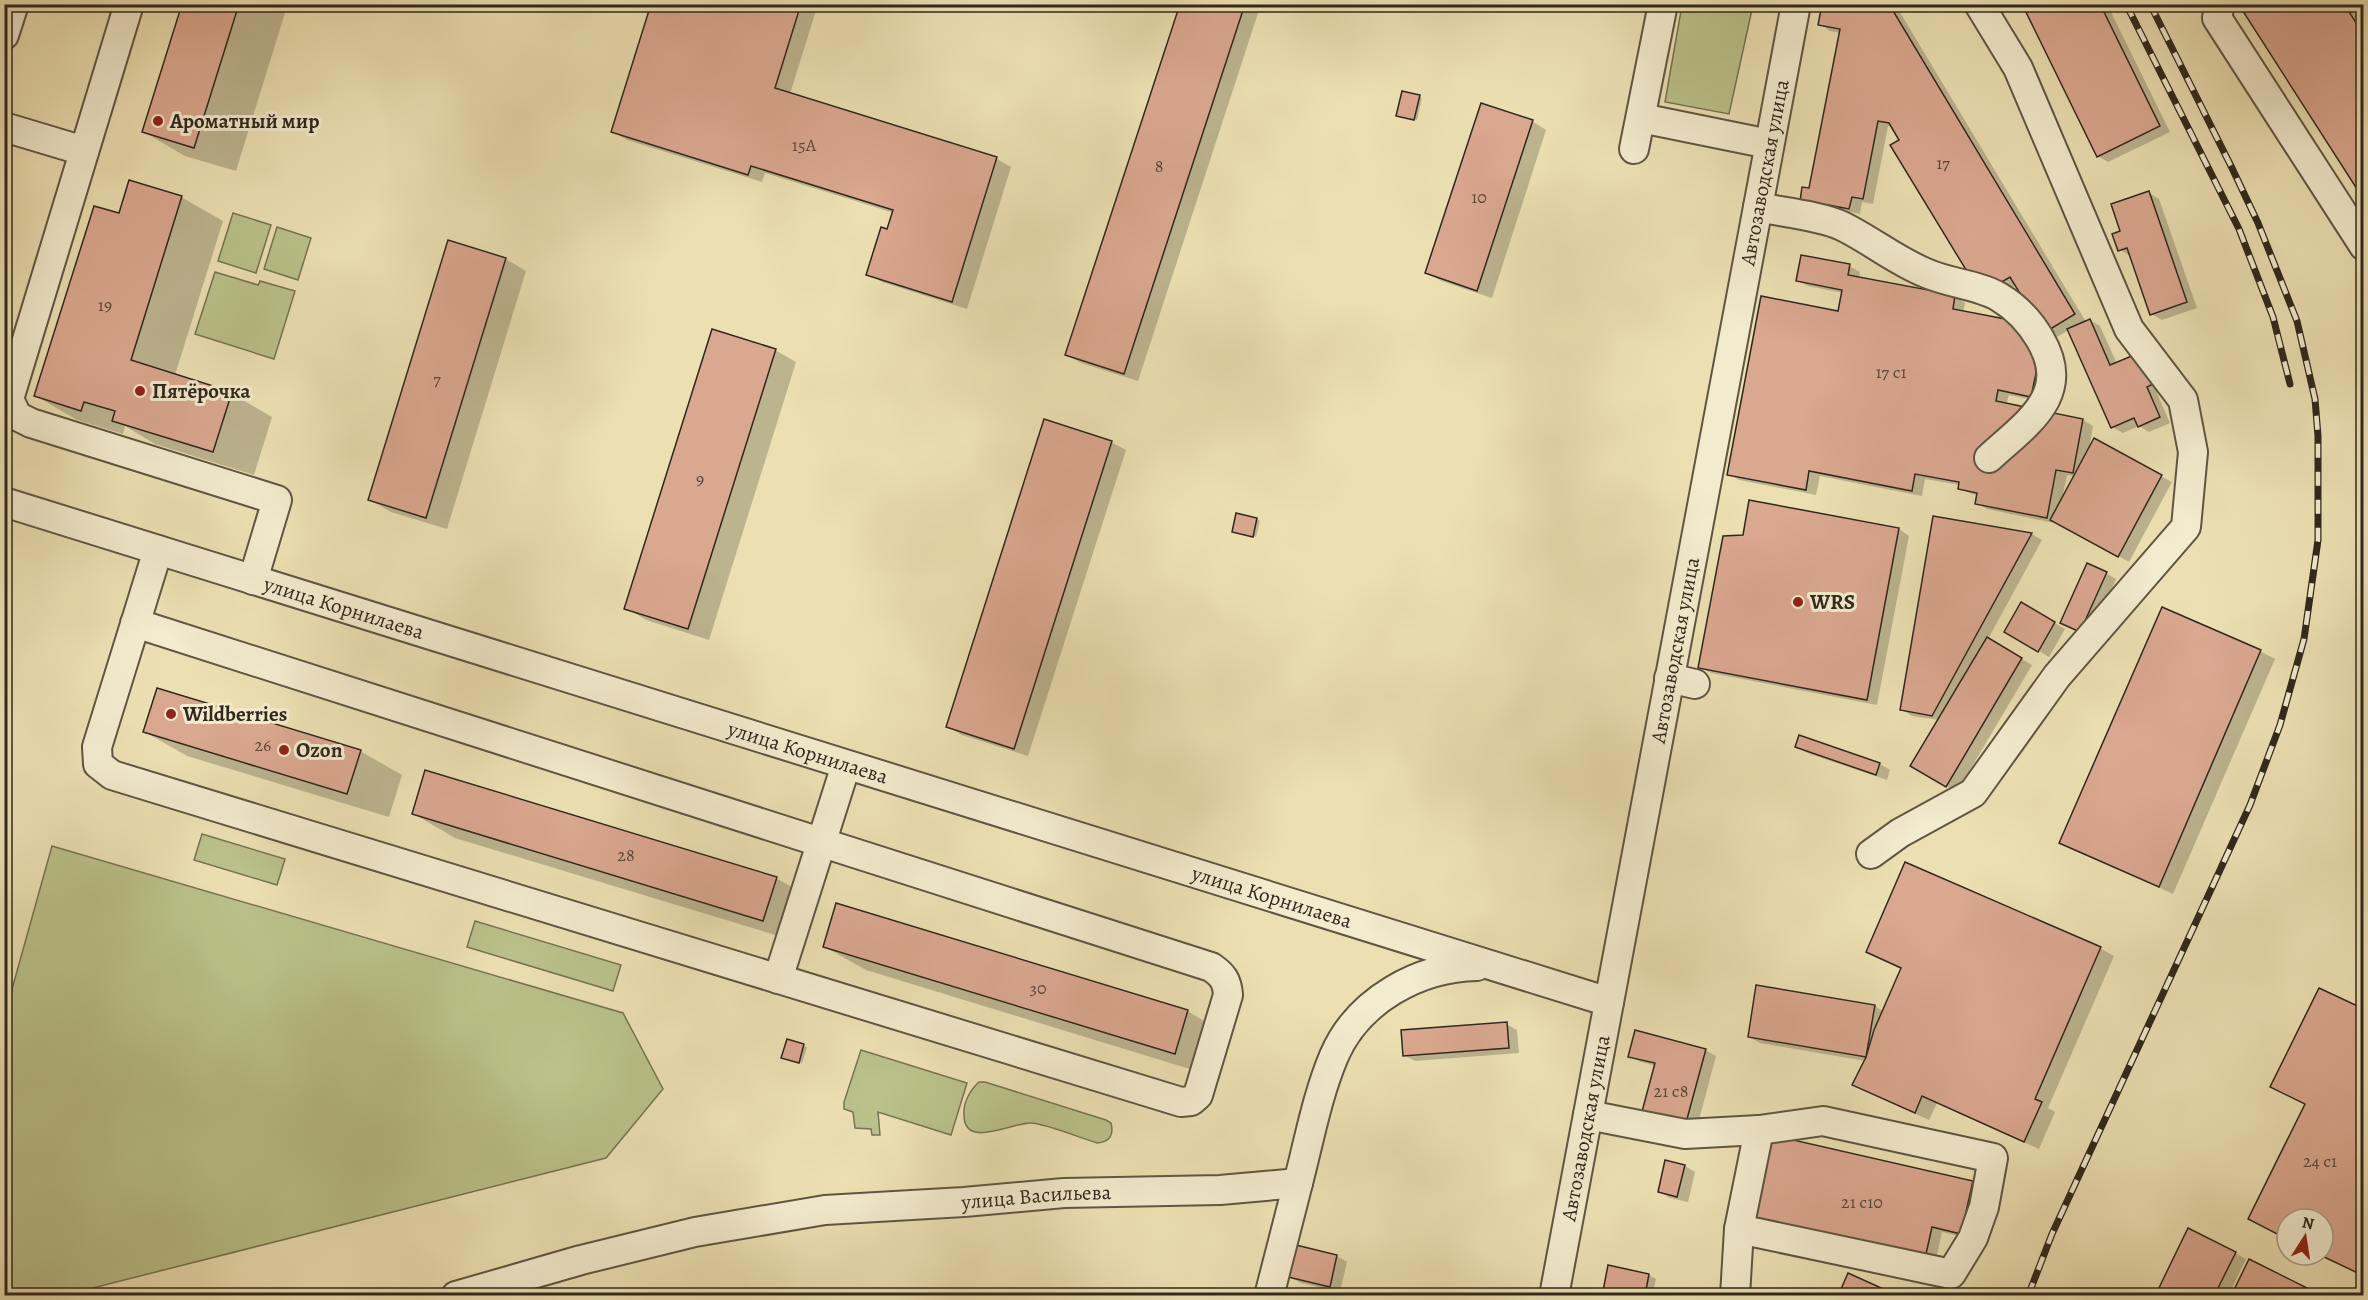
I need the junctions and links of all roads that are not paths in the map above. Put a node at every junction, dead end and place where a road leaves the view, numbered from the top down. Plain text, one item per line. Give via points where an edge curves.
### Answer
1 (14, 4) edge
2 (129, 4) edge
3 (1663, 4) edge
4 (1796, 4) edge
5 (1979, 4) edge
6 (2220, 4) edge
7 (4, 35) edge
8 (1641, 118) junction
9 (4, 127) edge
10 (1770, 144) junction
11 (1634, 149) dead end
12 (84, 151) junction
13 (1758, 207) junction
14 (2364, 246) edge
15 (1989, 458) dead end
16 (4, 502) edge
17 (158, 550) junction
18 (253, 580) junction
19 (135, 623) junction
20 (846, 765) junction
21 (822, 843) junction
22 (1871, 854) dead end
23 (1494, 966) junction
24 (778, 979) junction
25 (1609, 1002) junction
26 (1588, 1116) junction
27 (1759, 1130) junction
28 (1298, 1183) junction
29 (1739, 1229) junction
30 (456, 1296) edge
31 (1269, 1296) edge
32 (1554, 1296) edge
33 (1735, 1296) edge

1 - 7 street
2 - 12 street
3 - 8 street
4 - 10 street, Автозаводская улица
5 - 22 street via 2018,68 2129,329 2183,400 2193,452 2186,527 2057,676 1973,793 1900,833
6 - 14 street via 2217,18
8 - 10 street
8 - 11 street
9 - 12 street
10 - 13 street, Автозаводская улица
12 - 18 street via 9,399 17,416 31,423 278,500
13 - 15 street via 1840,225 1926,273 1998,296 2033,326 2050,355 2051,385 2036,414
13 - 25 street, Автозаводская улица via 1682,681
16 - 17 street, улица Корнилаева
17 - 18 street, улица Корнилаева
17 - 19 street
18 - 20 street, улица Корнилаева
19 - 21 street
19 - 24 street via 97,747 98,764 112,774
20 - 21 street
20 - 23 street, улица Корнилаева
21 - 24 street
21 - 24 street via 1211,967 1222,974 1228,995 1198,1095 1181,1102
23 - 25 street, улица Корнилаева
23 - 28 street via 1456,966 1418,976 1385,994 1356,1021 1335,1054
25 - 26 street, Автозаводская улица
26 - 27 street via 1685,1134
26 - 32 street, Автозаводская улица
27 - 29 street
27 - 29 street via 1823,1121 1994,1158 1973,1238 1951,1274
28 - 30 street, улица Васильева via 1220,1190 1064,1193 825,1210 694,1232
28 - 31 street
29 - 33 street

